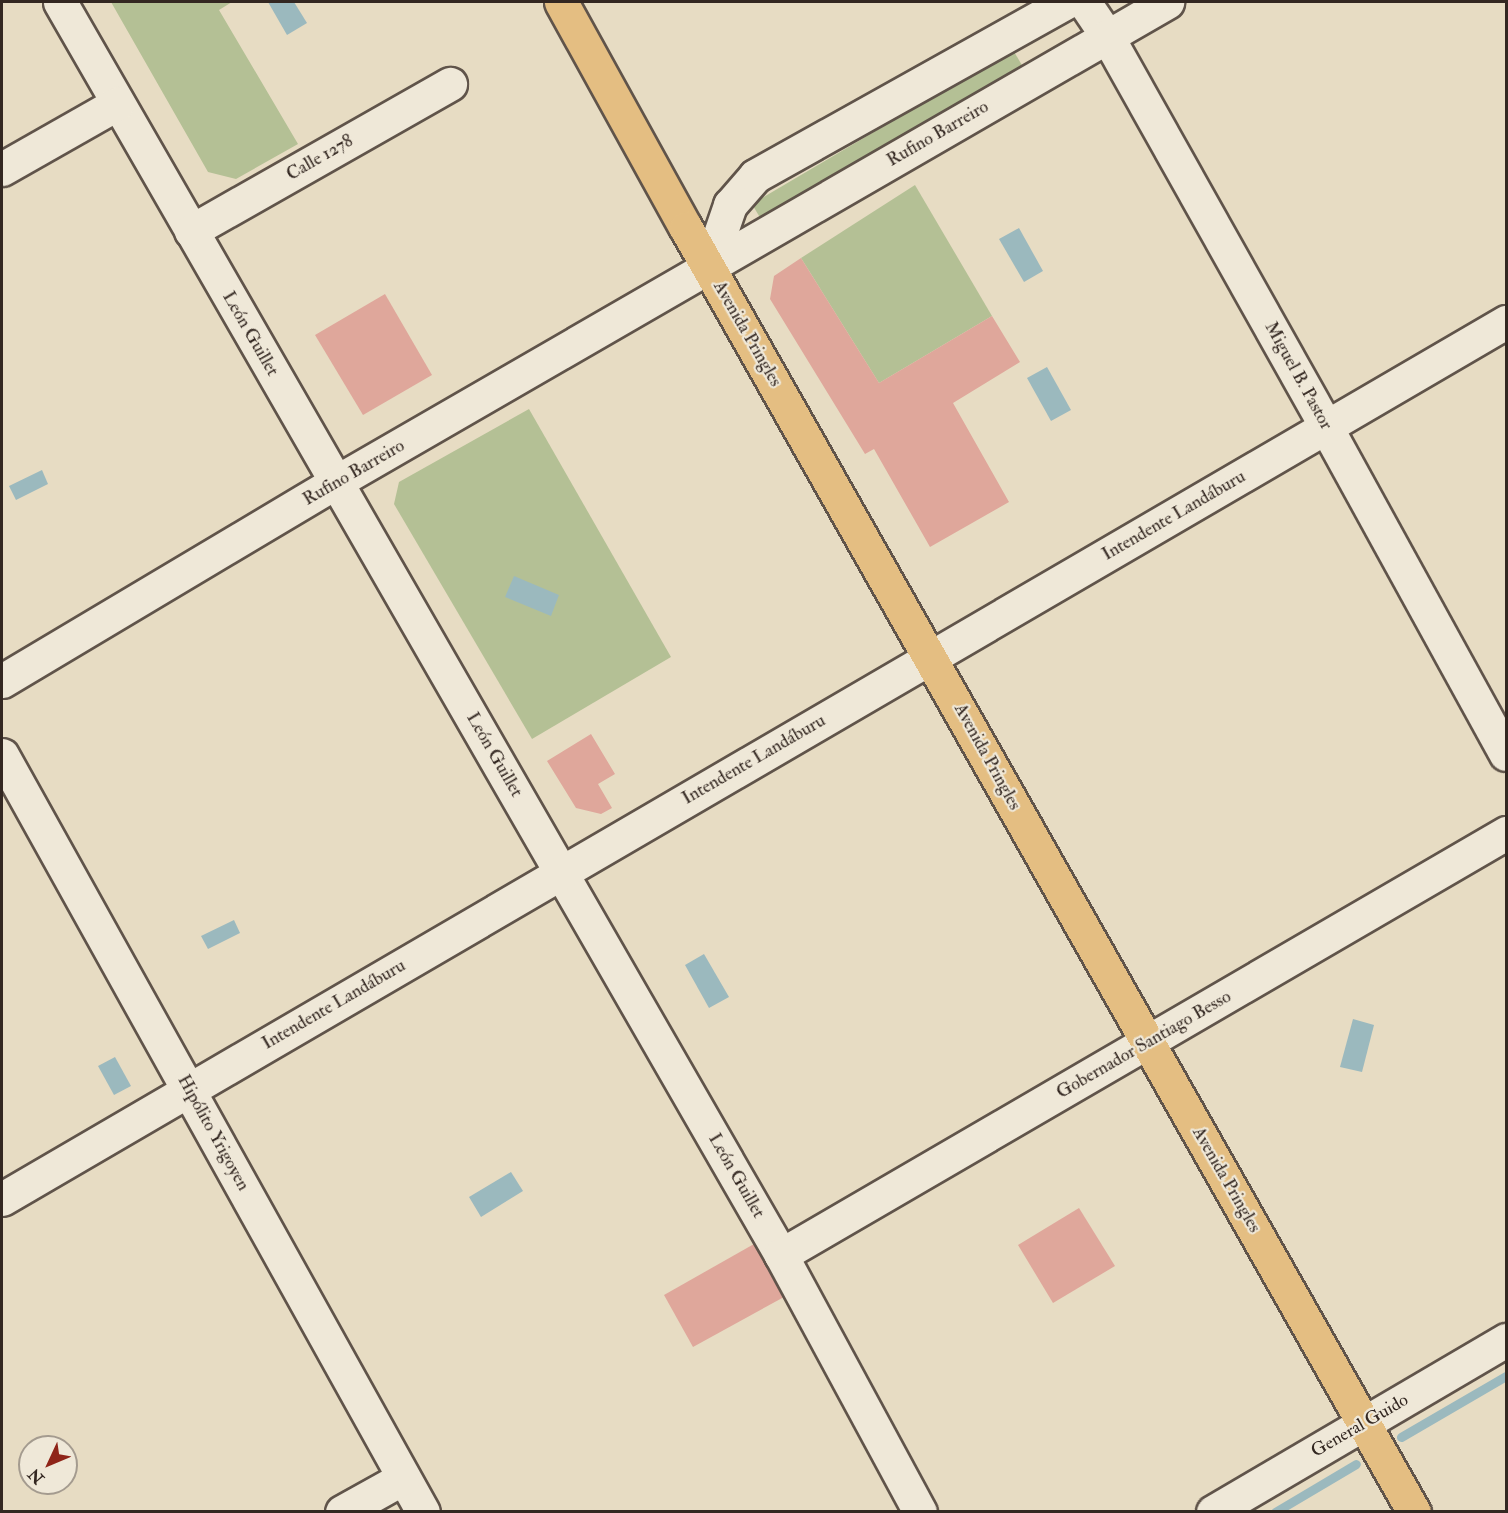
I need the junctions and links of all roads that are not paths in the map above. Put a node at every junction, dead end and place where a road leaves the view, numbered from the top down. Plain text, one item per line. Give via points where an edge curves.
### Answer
1 (60, 2) edge
2 (561, 2) edge
3 (1066, 2) edge
4 (1084, 2) edge
5 (1167, 2) edge
6 (1107, 36) junction
7 (450, 84) dead end
8 (118, 103) junction
9 (2, 169) edge
10 (191, 231) junction
11 (709, 266) junction
12 (1506, 322) edge
13 (1326, 427) junction
14 (336, 482) junction
15 (931, 657) junction
16 (2, 681) edge
17 (2, 754) edge
18 (1506, 754) edge
19 (1506, 833) edge
20 (562, 872) junction
21 (1148, 1043) junction
22 (189, 1090) junction
23 (2, 1199) edge
24 (781, 1255) junction
25 (1506, 1340) edge
26 (1364, 1424) junction
27 (403, 1478) junction
28 (342, 1512) edge
29 (423, 1512) edge
30 (920, 1512) edge
31 (1213, 1512) edge
32 (1414, 1512) edge

1 - 8 street, León Guillet
2 - 11 main road, Avenida Pringles
3 - 11 street via 755,176 730,205
4 - 6 street, Miguel B. Pastor
5 - 6 street, Rufino Barreiro
6 - 11 street, Rufino Barreiro
6 - 13 street, Miguel B. Pastor
7 - 10 street, Calle 1278
8 - 9 street
8 - 10 street, León Guillet
10 - 14 street, León Guillet
11 - 14 street, Rufino Barreiro
11 - 15 main road, Avenida Pringles
12 - 13 street, Intendente Landáburu
13 - 15 street, Intendente Landáburu
13 - 18 street, Miguel B. Pastor
14 - 16 street, Rufino Barreiro
14 - 20 street, León Guillet
15 - 20 street, Intendente Landáburu
15 - 21 main road, Avenida Pringles
17 - 22 street, Hipólito Yrigoyen
19 - 21 street, Gobernador Santiago Besso
20 - 22 street, Intendente Landáburu
20 - 24 street, León Guillet
21 - 24 street, Gobernador Santiago Besso
21 - 26 main road, Avenida Pringles
22 - 23 street, Intendente Landáburu
22 - 27 street, Hipólito Yrigoyen
24 - 30 street, León Guillet
25 - 26 street, General Guido
26 - 31 street, General Guido
26 - 32 main road, Avenida Pringles
27 - 28 street
27 - 29 street, Hipólito Yrigoyen

